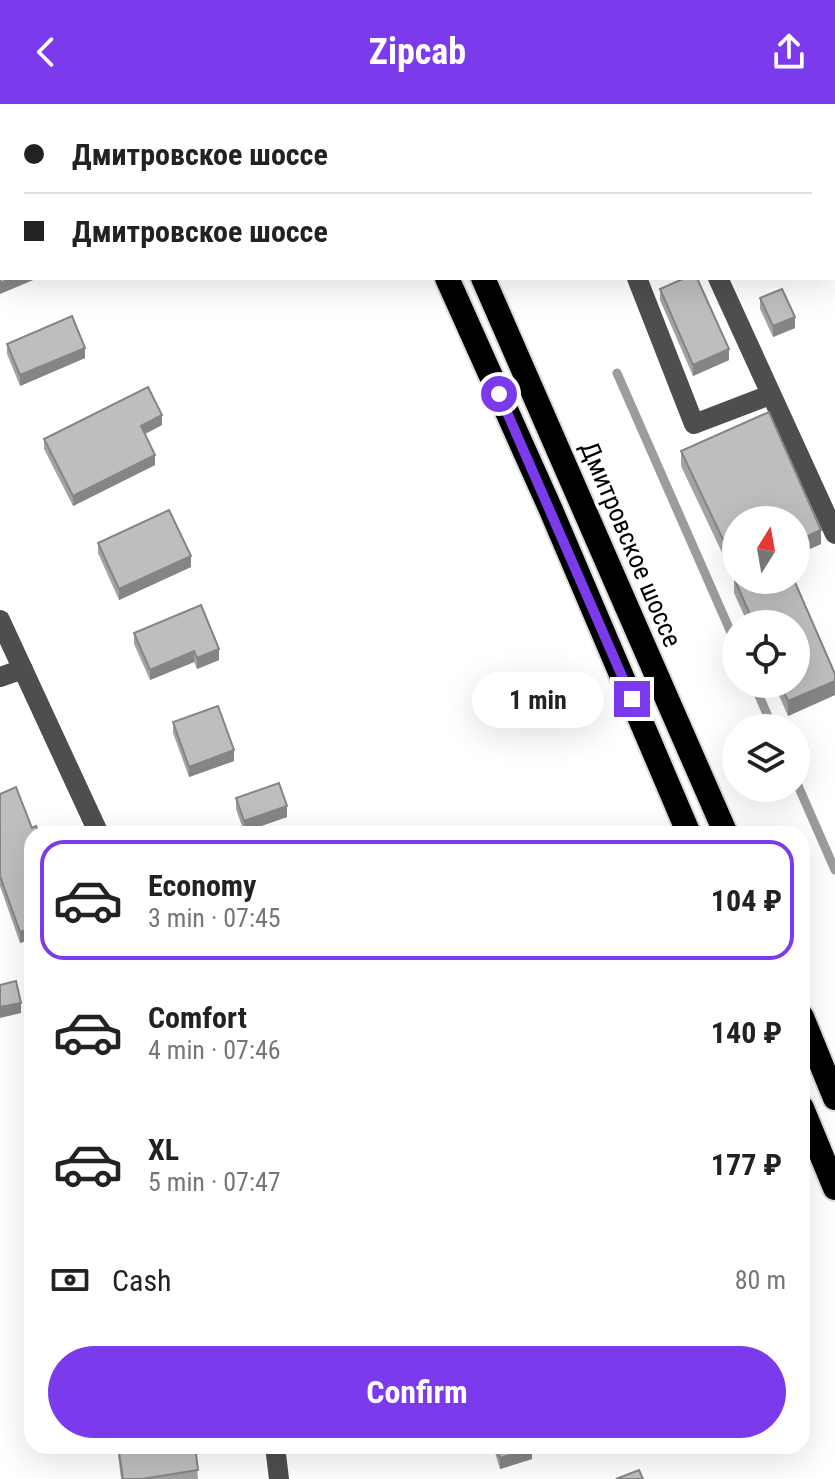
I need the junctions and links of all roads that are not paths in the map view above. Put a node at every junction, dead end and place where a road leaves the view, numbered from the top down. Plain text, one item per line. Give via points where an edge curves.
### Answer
1 (448, 280) edge
2 (484, 280) edge
3 (638, 280) edge
4 (719, 280) edge
5 (770, 395) junction
6 (833, 522) edge
7 (0, 620) edge
8 (23, 669) junction
9 (0, 677) edge
10 (95, 826) edge
11 (686, 826) edge
12 (723, 826) edge
13 (810, 1037) edge
14 (835, 1098) edge
15 (810, 1127) edge
16 (835, 1188) edge
17 (276, 1454) edge
18 (279, 1479) edge

1 - 11 highway
2 - 12 highway, Дмитровское шоссе
3 - 5 street via 694,424
4 - 5 street
5 - 6 street
7 - 8 street
8 - 9 street
8 - 10 street
13 - 14 highway
15 - 16 highway
17 - 18 street

